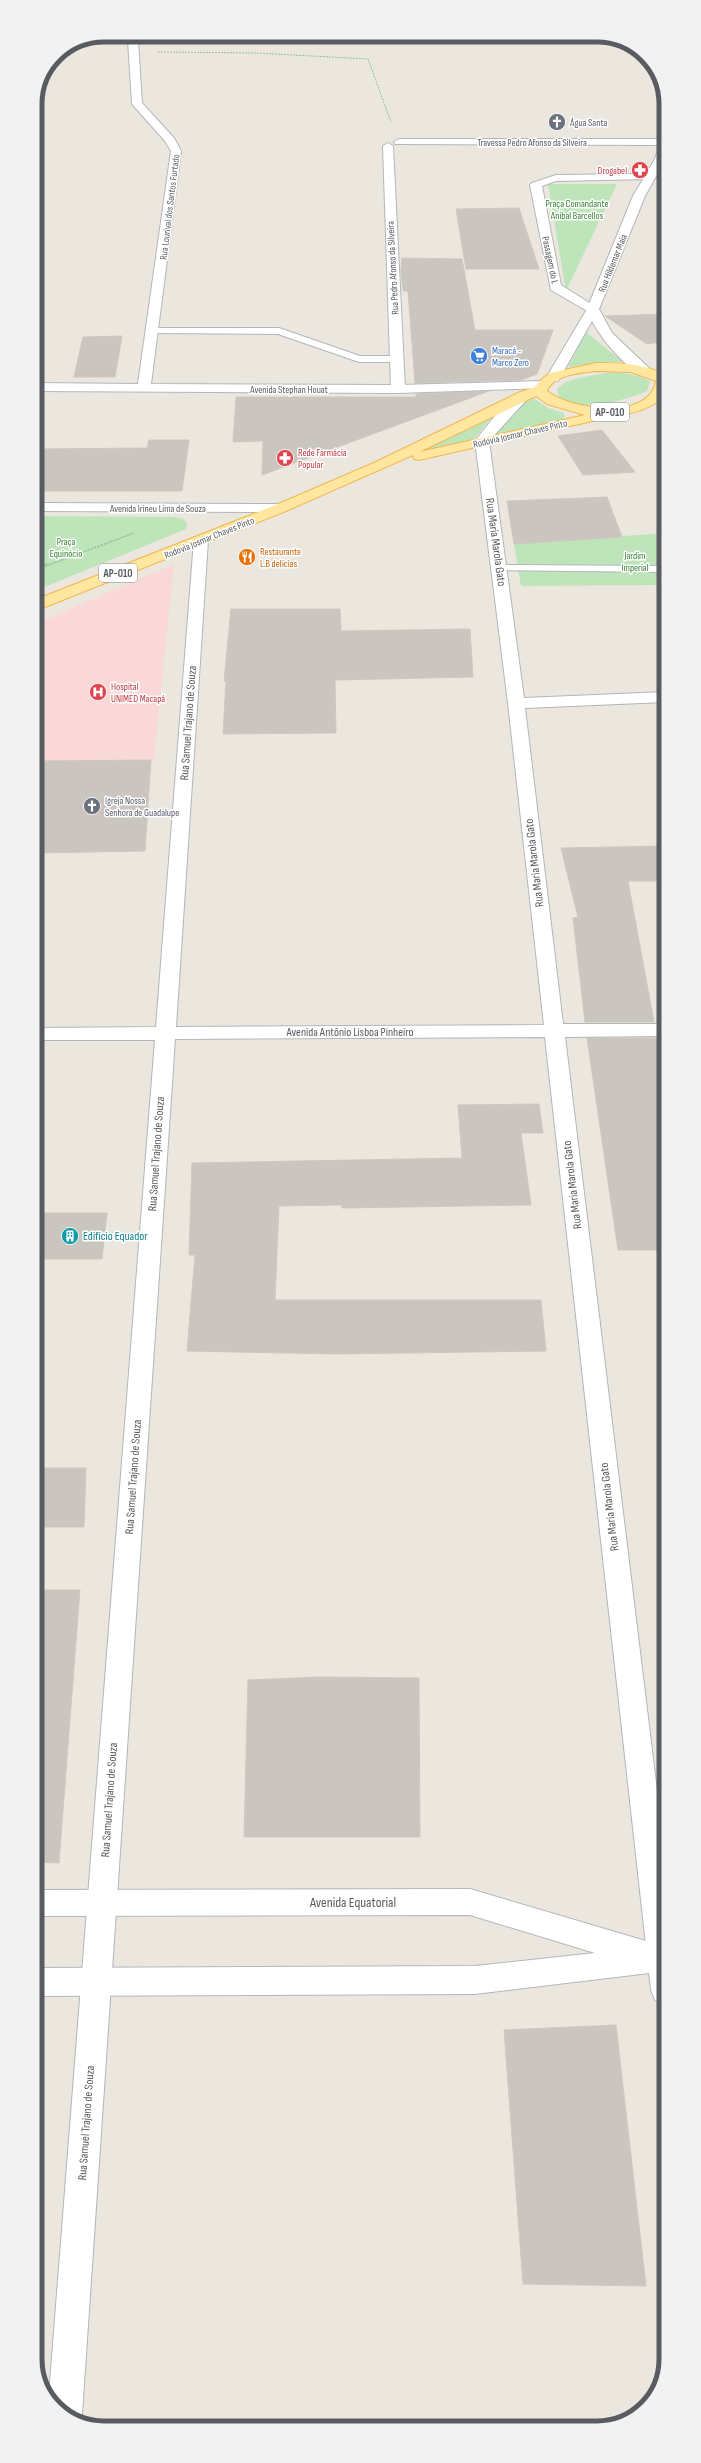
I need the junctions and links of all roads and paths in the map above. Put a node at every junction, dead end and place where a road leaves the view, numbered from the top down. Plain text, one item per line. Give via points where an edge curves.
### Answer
1 (133, 42) edge
2 (134, 52) junction
3 (659, 142) edge
4 (393, 144) junction
5 (659, 161) edge
6 (648, 178) junction
7 (593, 308) junction
8 (152, 331) junction
9 (397, 359) junction
10 (648, 371) junction
11 (659, 374) edge
12 (659, 377) edge
13 (545, 384) junction
14 (42, 387) edge
15 (144, 388) junction
16 (398, 389) junction
17 (659, 395) edge
18 (523, 396) junction
19 (659, 404) edge
20 (642, 405) junction
21 (612, 412) junction
22 (482, 441) junction
23 (381, 465) junction
24 (42, 508) edge
25 (281, 508) junction
26 (201, 540) junction
27 (42, 563) edge
28 (42, 568) edge
29 (500, 568) junction
30 (659, 569) edge
31 (42, 603) edge
32 (659, 697) edge
33 (516, 703) junction
34 (554, 1030) junction
35 (659, 1030) edge
36 (165, 1033) junction
37 (42, 1034) edge
38 (42, 1903) edge
39 (102, 1903) junction
40 (659, 1917) edge
41 (659, 1958) edge
42 (659, 1960) edge
43 (42, 1982) edge
44 (96, 1982) junction
45 (65, 2408) edge

1 - 2 street, Rua Lourival dos Santos Furtado
2 - 4 path via 255,53 368,59
2 - 8 street, Rua Lourival dos Santos Furtado via 137,104 175,147
3 - 4 street, Travessa Pedro Afonso da Silveira
4 - 9 street, Rua Pedro Afonso da Silveira
5 - 6 street, Rua Hildemar Maia
6 - 7 street, Rua Hildemar Maia
6 - 7 street, Passagem do L via 556,178 536,185 555,287
7 - 10 street via 600,327 622,352
7 - 13 street, Rua Hildemar Maia
8 - 9 lane via 279,331 359,358
8 - 15 street, Rua Lourival dos Santos Furtado
9 - 16 street, Rua Pedro Afonso da Silveira
10 - 11 main road, AP-010
10 - 12 main road, AP-010
10 - 13 main road, AP-010 via 596,367 562,373
13 - 16 street, Avenida Stephan Houat
13 - 18 main road, Rodovia Josmar Chaves Pinto / AP-010
13 - 21 main road, AP-010 via 540,392 549,402 569,409
14 - 15 street, Avenida Stephan Houat
15 - 16 street, Avenida Stephan Houat
17 - 20 main road, AP-010 via 654,401
18 - 22 street
18 - 23 main road, Rodovia Josmar Chaves Pinto / AP-010
19 - 20 main road, AP-010
20 - 21 main road, AP-010
21 - 22 main road, Rodovia Josmar Chaves Pinto / AP-010
22 - 23 main road, Rodovia Josmar Chaves Pinto / AP-010
22 - 29 street, Rua Maria Marola Gato
23 - 25 main road, Rodovia Josmar Chaves Pinto / AP-010
24 - 25 street, Avenida Irineu Lima de Souza
25 - 26 main road, Rodovia Josmar Chaves Pinto / AP-010
26 - 31 main road, Rodovia Josmar Chaves Pinto / AP-010
26 - 36 street, Rua Samuel Trajano de Souza
27 - 28 path via 50,565
29 - 30 lane
29 - 33 street, Rua Maria Marola Gato
32 - 33 street
33 - 34 street, Rua Maria Marola Gato
34 - 35 street, Avenida Antônio Lisboa Pinheiro
34 - 36 street, Avenida Antônio Lisboa Pinheiro
34 - 40 street, Rua Maria Marola Gato
36 - 37 street, Avenida Antônio Lisboa Pinheiro
36 - 39 street, Rua Samuel Trajano de Souza
38 - 39 street, Avenida Equatorial
39 - 41 street, Avenida Equatorial via 470,1902
39 - 44 street, Rua Samuel Trajano de Souza
42 - 44 street via 475,1980
43 - 44 street
44 - 45 street, Rua Samuel Trajano de Souza

